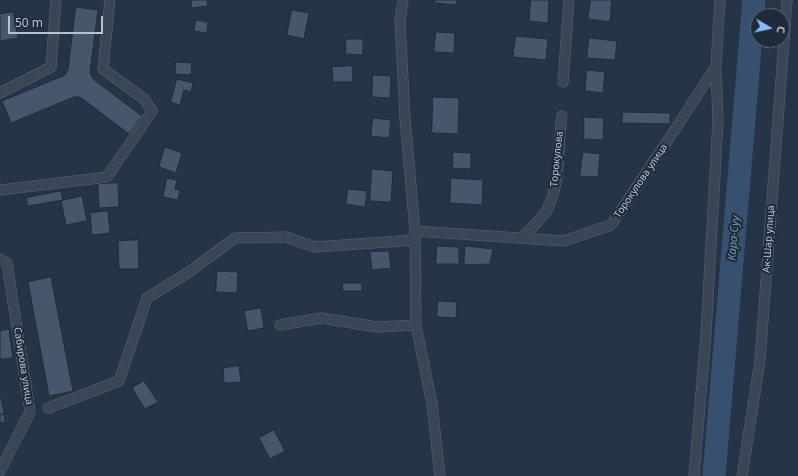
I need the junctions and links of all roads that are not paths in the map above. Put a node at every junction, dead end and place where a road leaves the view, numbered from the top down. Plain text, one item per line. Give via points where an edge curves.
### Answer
1 (56, 0) edge
2 (110, 0) edge
3 (403, 0) edge
4 (569, 0) edge
5 (720, 0) edge
6 (787, 0) edge
7 (716, 66) junction
8 (563, 82) dead end
9 (0, 93) edge
10 (562, 116) dead end
11 (0, 190) edge
12 (415, 235) junction
13 (522, 238) junction
14 (0, 259) edge
15 (280, 325) dead end
16 (416, 325) junction
17 (48, 408) dead end
18 (0, 471) edge
19 (440, 476) edge
20 (694, 476) edge
21 (742, 476) edge

1 - 9 street via 51,67
2 - 11 street via 103,69 144,99 152,110 107,177
3 - 12 street via 400,21
4 - 8 street
5 - 7 street, Торокулова улица
6 - 21 street, Ак-Шар улица via 760,360
7 - 13 street, Торокулова улица via 611,225 564,241
7 - 20 street via 718,129 706,334
10 - 13 street, Торокулова via 557,184 546,212
12 - 13 street, Торокулова улица
12 - 16 street
12 - 17 street, Торокулова улица via 315,247 286,237 235,238 189,272 147,298 119,381
14 - 18 street, Сабирова улица via 7,264 30,412
15 - 16 street via 321,318 377,326
16 - 19 street via 432,404

